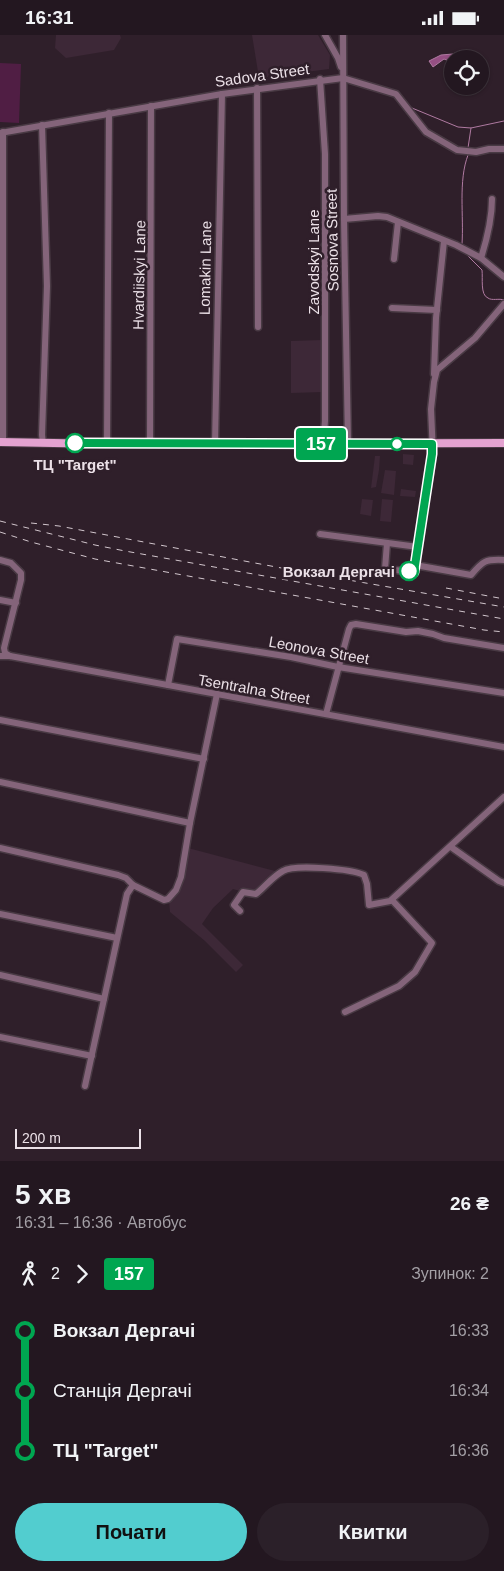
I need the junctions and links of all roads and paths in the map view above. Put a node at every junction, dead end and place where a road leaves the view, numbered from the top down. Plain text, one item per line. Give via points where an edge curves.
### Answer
1 (324, 35) edge
2 (343, 35) edge
3 (343, 77) junction
4 (320, 79) junction
5 (257, 89) junction
6 (222, 94) junction
7 (151, 106) junction
8 (109, 113) junction
9 (42, 125) junction
10 (2, 133) edge
11 (504, 149) edge
12 (492, 199) dead end
13 (344, 219) junction
14 (398, 222) junction
15 (444, 241) junction
16 (481, 258) junction
17 (394, 259) dead end
18 (504, 277) edge
19 (504, 304) edge
20 (392, 309) dead end
21 (436, 310) junction
22 (258, 327) dead end
23 (434, 381) junction
24 (1, 442) edge
25 (43, 443) junction
26 (215, 443) junction
27 (504, 443) edge
28 (107, 444) junction
29 (150, 444) junction
30 (323, 444) junction
31 (348, 444) junction
32 (432, 444) junction
33 (320, 534) dead end
34 (387, 543) junction
35 (418, 547) junction
36 (504, 559) edge
37 (0, 560) edge
38 (415, 565) junction
39 (0, 600) edge
40 (16, 603) junction
41 (4, 647) junction
42 (504, 648) edge
43 (10, 656) junction
44 (0, 657) edge
45 (338, 667) junction
46 (168, 685) junction
47 (504, 693) edge
48 (217, 694) junction
49 (326, 715) junction
50 (0, 720) edge
51 (504, 747) edge
52 (204, 759) junction
53 (0, 782) edge
54 (504, 797) edge
55 (190, 823) junction
56 (451, 847) junction
57 (0, 848) edge
58 (504, 883) edge
59 (133, 885) junction
60 (392, 900) junction
61 (240, 911) dead end
62 (0, 914) edge
63 (117, 938) junction
64 (0, 975) edge
65 (104, 999) junction
66 (345, 1012) dead end
67 (0, 1037) edge
68 (92, 1056) junction
69 (85, 1086) dead end

1 - 3 street via 338,58
2 - 3 street, Sosnova Street
3 - 4 street, Sadova Street
3 - 11 street, Sadova Street via 396,94 426,132 457,150
3 - 13 street, Sosnova Street
4 - 5 street, Sadova Street
4 - 30 street, Zavodskyi Lane via 325,172
5 - 6 street, Sadova Street
5 - 22 street
6 - 7 street, Sadova Street
6 - 26 street, Lomakin Lane
7 - 8 street, Sadova Street
7 - 29 street, Hvardiiskyi Lane
8 - 9 street, Sadova Street
8 - 28 street
9 - 10 street, Sadova Street
9 - 25 street via 47,286
10 - 24 street
12 - 16 street via 489,229
13 - 14 street via 378,216
13 - 31 street, Sosnova Street
14 - 15 street
14 - 17 street
15 - 16 street
15 - 21 street
16 - 18 street
19 - 23 street via 475,338 437,370
20 - 21 street
21 - 23 street
23 - 32 street
24 - 25 main road
25 - 28 main road
26 - 29 main road
26 - 30 main road
27 - 32 main road
28 - 29 main road
30 - 31 main road
31 - 32 main road
32 - 35 street
33 - 34 street
34 - 35 street
34 - 38 street via 385,569 414,572
35 - 38 street
36 - 38 street via 488,559 471,575
37 - 40 street via 11,563 21,573
39 - 40 street
40 - 41 street
41 - 43 street
41 - 44 street
42 - 45 street via 444,638 433,633 356,624 348,629
43 - 44 street, Tsentralna Street
43 - 46 street, Tsentralna Street
45 - 46 street, Leonova Street via 177,639
45 - 47 street, Leonova Street
45 - 49 street
46 - 48 street, Tsentralna Street
48 - 49 street, Tsentralna Street
48 - 52 street
49 - 51 street, Tsentralna Street
50 - 52 street
52 - 55 street
53 - 55 street
54 - 56 street
55 - 59 street via 181,877 168,899
56 - 58 street
56 - 60 street
57 - 59 street via 118,875
59 - 63 street via 127,894
60 - 61 street via 369,905 367,883 364,875 357,871 284,869 256,894 244,892 234,905
60 - 66 street via 432,943 431,947 415,971 399,986
62 - 63 street
63 - 65 street
64 - 65 street
65 - 68 street
67 - 68 street
68 - 69 street

